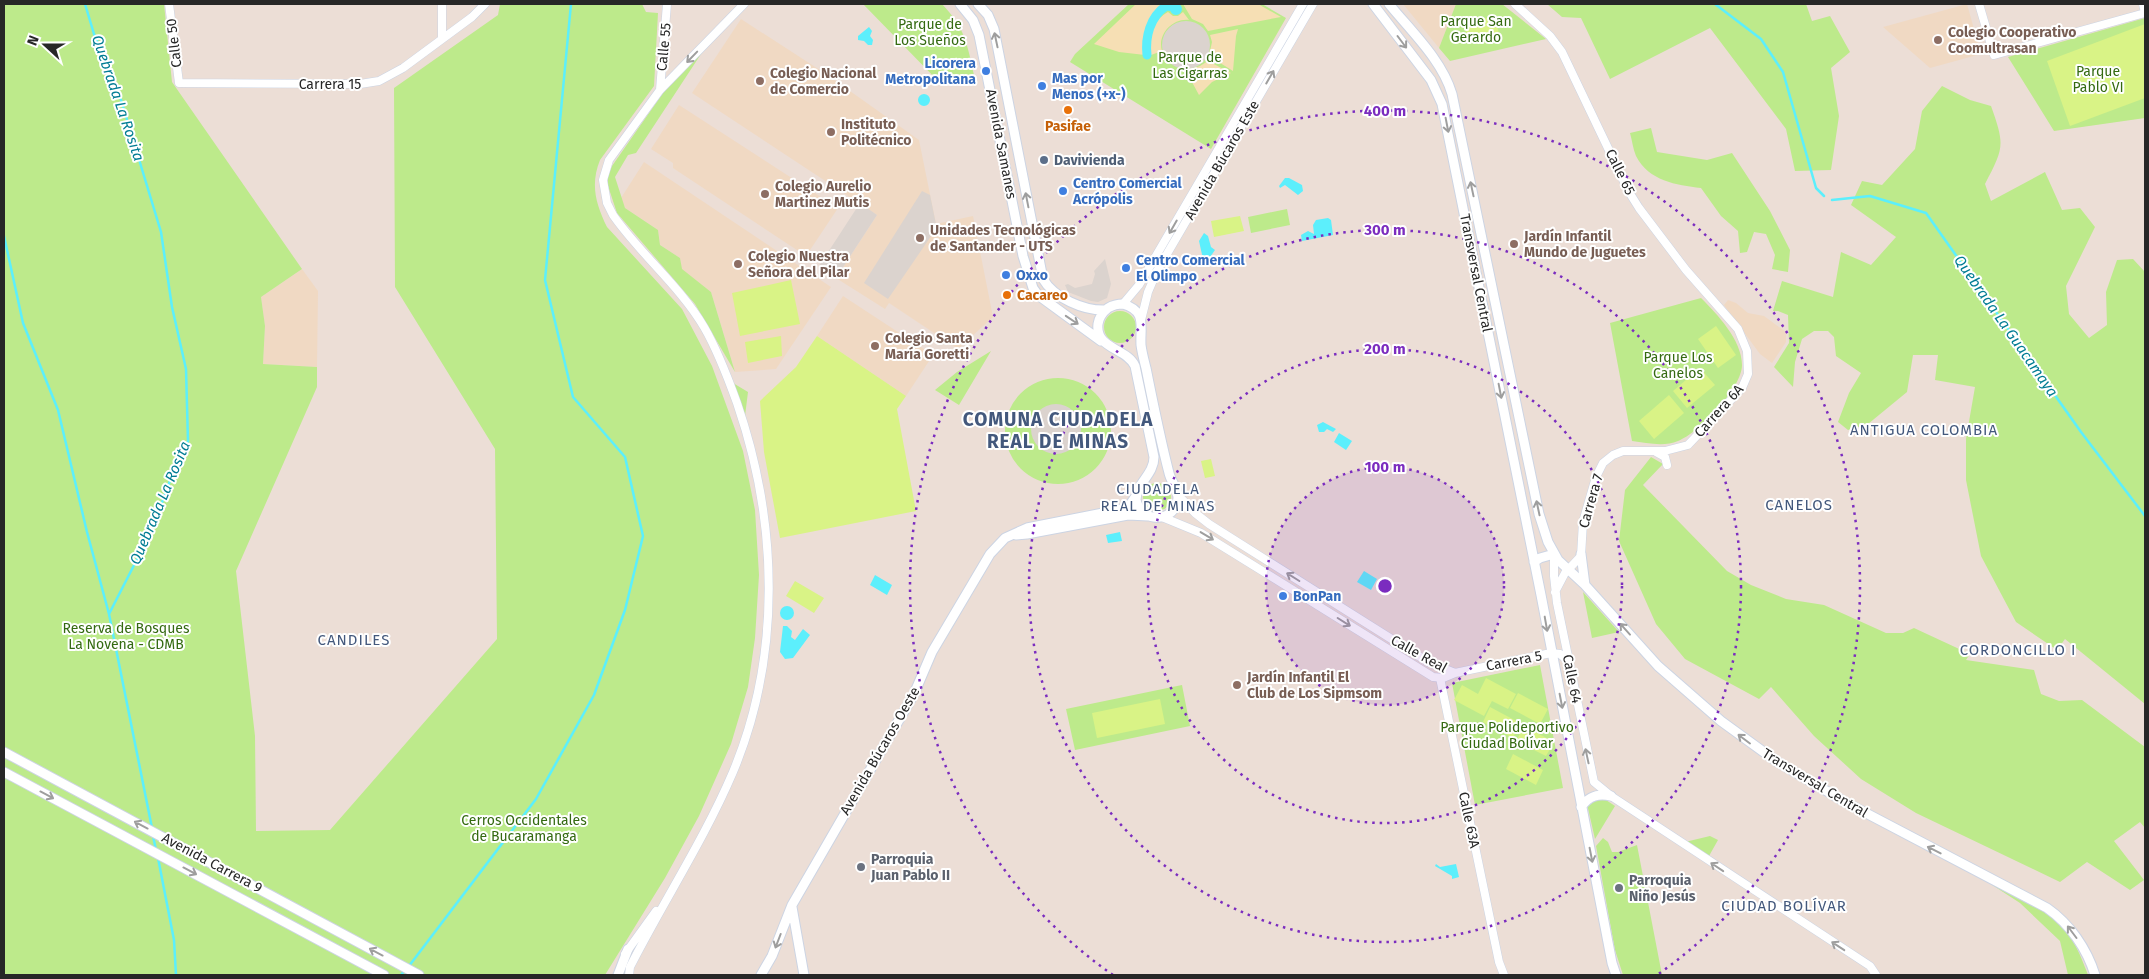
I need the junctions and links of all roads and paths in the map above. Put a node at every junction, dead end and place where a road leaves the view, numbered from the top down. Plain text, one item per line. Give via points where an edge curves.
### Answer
1 (169, 4) edge
2 (442, 4) edge
3 (485, 4) edge
4 (667, 4) edge
5 (744, 4) edge
6 (960, 4) edge
7 (978, 4) edge
8 (1303, 4) edge
9 (1313, 4) edge
10 (1373, 4) edge
11 (1389, 4) edge
12 (1514, 4) edge
13 (1979, 4) edge
14 (2142, 4) edge
15 (2145, 13) edge
16 (442, 39) junction
17 (179, 83) joint
18 (660, 90) junction
19 (1123, 304) junction
20 (1106, 310) junction
21 (1141, 320) junction
22 (1743, 340) joint
23 (1105, 343) junction
24 (1683, 447) joint
25 (1654, 452) junction
26 (1667, 465) dead end
27 (1178, 494) junction
28 (1136, 496) junction
29 (1148, 516) junction
30 (1162, 517) junction
31 (1010, 535) junction
32 (1554, 554) junction
33 (1579, 558) junction
34 (1534, 562) junction
35 (1566, 567) junction
36 (1585, 586) junction
37 (1556, 592) junction
38 (1552, 654) junction
39 (1568, 662) junction
40 (1456, 673) junction
41 (1440, 678) junction
42 (4, 752) edge
43 (4, 772) edge
44 (1611, 796) junction
45 (1581, 807) junction
46 (664, 903) junction
47 (792, 905) junction
48 (628, 949) junction
49 (1499, 962) junction
50 (384, 975) edge
51 (419, 975) edge
52 (613, 975) edge
53 (618, 975) edge
54 (629, 975) edge
55 (761, 975) edge
56 (804, 975) edge
57 (1497, 975) edge
58 (1504, 975) edge
59 (1616, 975) edge
60 (1876, 975) edge
61 (2095, 975) edge

1 - 17 street, Calle 50
2 - 16 street
3 - 16 street, Carrera 15
4 - 18 street, Calle 55
5 -> 18 street
6 -> 23 main road, Avenida Samanes via 974,20 979,35 1023,256 1033,288 1044,300
20 -> 7 main road, Avenida Samanes via 1086,308 1060,296 1047,286 1043,278 994,29 988,14
8 -> 19 street, Avenida Búcaros Este via 1139,285
21 -> 9 street, Avenida Búcaros Este via 1157,271
10 -> 34 main road, Transversal Central via 1431,80 1441,99
32 -> 11 main road, Transversal Central via 1539,514 1450,85 1440,66
12 - 22 street, Calle 65 via 1556,44 1572,70 1638,208
13 - 15 street via 1994,55
14 - 15 street
16 - 17 street, Carrera 15 via 403,68 371,83
18 - 46 street via 609,160 603,180 606,198 618,222 699,319 726,374 753,453 760,488 767,536 769,594 763,665 744,743 705,829
19 - 20 main road
19 - 21 main road via 1134,310
20 - 23 main road via 1098,328
21 - 27 main road via 1142,352 1169,473
22 - 24 street, Carrera 6A via 1749,364 1744,384
23 - 28 main road, Avenida Samanes via 1134,363 1154,453 1151,471 1139,486
24 - 25 street, Carrera 7
25 - 26 street via 1664,457
25 - 33 street, Carrera 7 via 1623,451 1603,463 1583,522
27 - 30 main road via 1173,510
40 -> 27 street, Calle Real via 1428,662 1209,524
28 - 29 main road via 1139,508
28 - 31 main road via 1123,510 1027,528
29 - 30 main road
29 - 31 main road via 1128,515
30 -> 41 street, Calle Real via 1201,533 1420,670
31 - 47 main road, Avenida Búcaros Oeste via 990,554 932,652 914,694
32 - 34 main road
32 - 35 main road, Transversal Central
32 - 37 street, Calle 64
33 - 35 street
33 - 36 main road
34 -> 38 main road, Transversal Central
35 - 36 main road, Transversal Central
35 - 37 street
61 -> 36 main road, Transversal Central via 2079,941 2047,908 1845,802 1776,761 1721,721 1658,666
37 - 39 street, Calle 64
38 - 39 street, Carrera 5 via 1560,654
38 - 40 street, Carrera 5
38 -> 45 main road, Transversal Central
44 -> 39 street, Calle 64 via 1594,782
40 - 41 street, Calle Real
41 - 49 street, Calle 63A
51 -> 42 main road, Avenida Carrera 9
43 -> 50 main road, Avenida Carrera 9
44 - 45 main road via 1597,795
60 -> 44 street, Calle 64 via 1870,966
45 -> 59 main road, Transversal Central
46 - 48 street
46 - 54 street via 630,967
47 -> 55 main road, Avenida Búcaros Oeste
47 - 56 main road
48 - 52 street
48 - 53 main road
49 - 57 street, Calle 63A
49 - 58 street, Calle 63A

